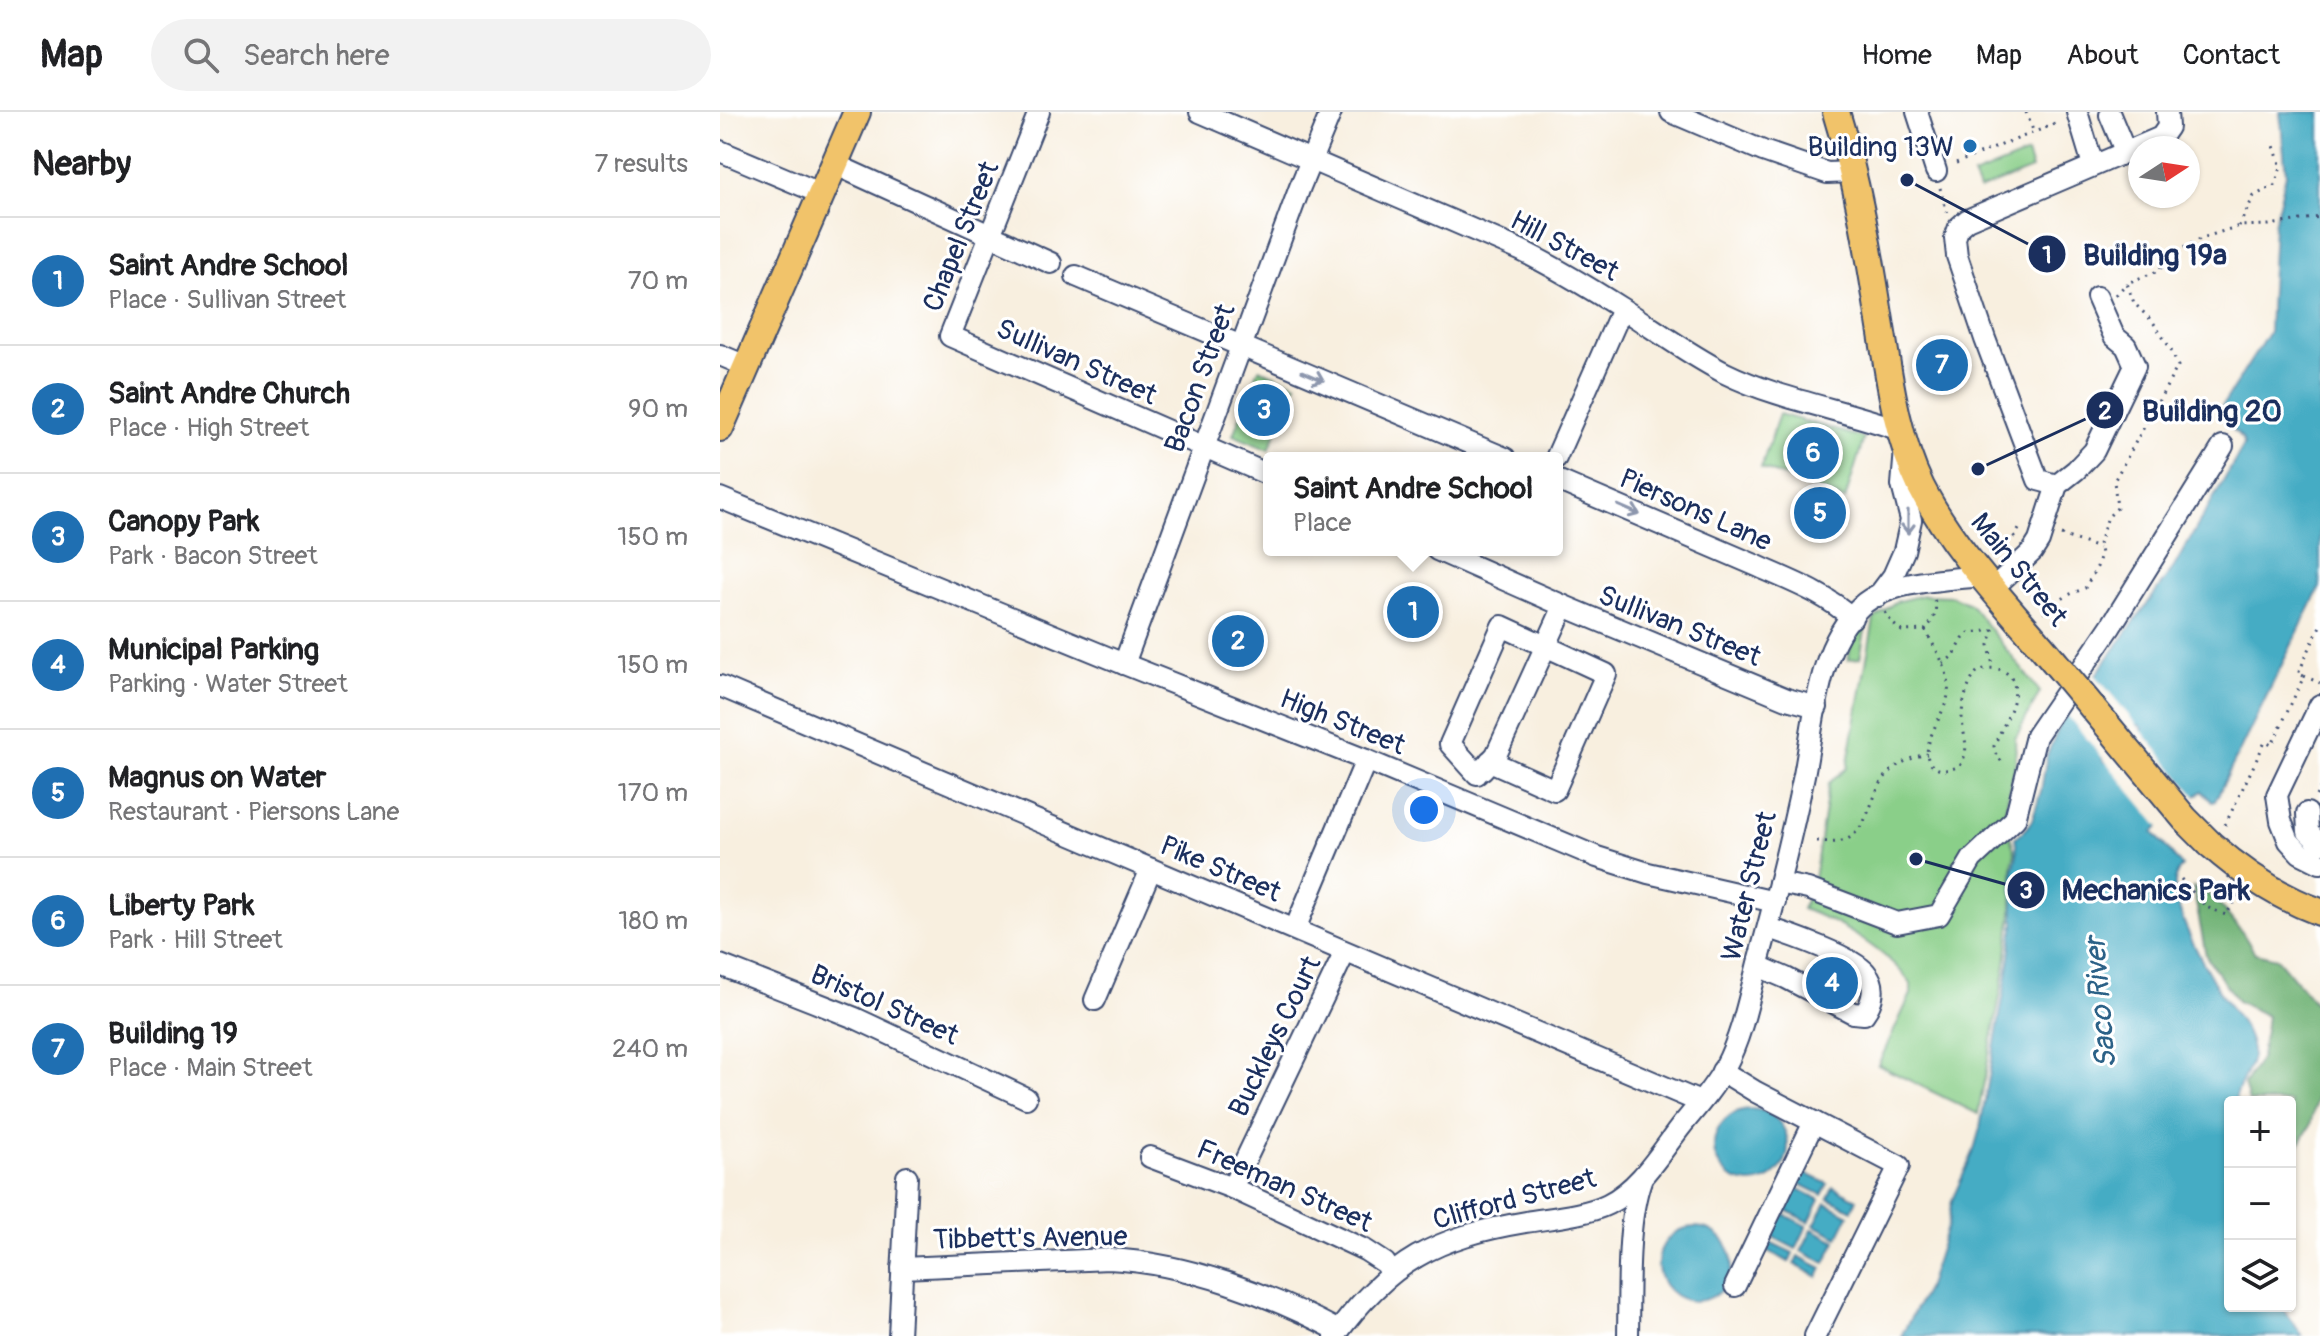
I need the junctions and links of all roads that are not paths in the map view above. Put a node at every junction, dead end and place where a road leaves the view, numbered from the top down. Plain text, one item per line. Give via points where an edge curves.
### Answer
1 (857, 112) edge
2 (1039, 112) edge
3 (1200, 112) edge
4 (1331, 112) edge
5 (1836, 112) edge
6 (1917, 112) edge
7 (2077, 112) edge
8 (2167, 112) edge
9 (1678, 113) edge
10 (2110, 115) dead end
11 (720, 151) edge
12 (2125, 151) junction
13 (1311, 160) junction
14 (834, 164) junction
15 (2093, 165) junction
16 (1936, 171) road end
17 (1854, 172) junction
18 (822, 194) junction
19 (989, 235) junction
20 (1051, 263) dead end
21 (1076, 276) dead end
22 (2097, 297) dead end
23 (1622, 309) junction
24 (950, 336) joint
25 (1241, 346) junction
26 (720, 355) edge
27 (746, 366) junction
28 (720, 428) edge
29 (1903, 437) junction
30 (2223, 446) dead end
31 (1203, 447) junction
32 (1491, 452) edge
33 (1559, 452) edge
34 (1263, 472) edge
35 (1563, 483) edge
36 (2057, 485) junction
37 (720, 498) edge
38 (1451, 556) edge
39 (1991, 573) junction
40 (1880, 602) junction
41 (1564, 606) junction
42 (1852, 618) junction
43 (1545, 646) junction
44 (1124, 664) junction
45 (720, 686) edge
46 (2320, 705) edge
47 (1817, 707) junction
48 (2312, 744) edge
49 (1366, 760) junction
50 (1484, 768) junction
51 (1454, 797) junction
52 (2307, 813) dead end
53 (2320, 844) edge
54 (2320, 863) edge
55 (1151, 869) junction
56 (1777, 892) junction
57 (2320, 912) edge
58 (1768, 928) junction
59 (1295, 929) junction
60 (1345, 952) junction
61 (720, 965) edge
62 (1758, 966) junction
63 (1095, 1000) dead end
64 (1722, 1071) junction
65 (1026, 1098) dead end
66 (1700, 1102) junction
67 (1814, 1122) junction
68 (1150, 1157) dead end
69 (907, 1177) dead end
70 (1641, 1180) junction
71 (1232, 1188) junction
72 (902, 1268) junction
73 (1391, 1272) junction
74 (1735, 1286) dead end
75 (1337, 1334) edge
76 (899, 1336) edge
77 (1628, 1336) edge
78 (1815, 1336) edge

1 - 14 main road
2 - 19 street, Chapel Street
3 - 13 street, Hill Street
4 - 13 street, Bacon Street
5 - 17 main road, Main Street
6 - 16 street
7 - 15 street
8 - 12 street via 2168,127 2161,137
9 - 17 street via 1827,173
10 - 12 street
11 - 18 street
12 - 15 street
13 - 23 street, Hill Street via 1520,250
13 - 25 street, Bacon Street
14 - 18 main road
14 - 19 street
15 - 36 street via 1967,220 1955,238 1985,339 2038,480
17 - 29 main road, Main Street
18 - 27 main road
19 - 20 street
19 - 24 street, Chapel Street
21 - 25 street
22 - 36 street via 2135,366 2094,451
23 - 29 street, Hill Street via 1727,374
23 - 33 street
24 - 31 street, Sullivan Street
25 - 31 street, Bacon Street
25 -> 32 street
26 - 27 street
27 - 28 main road
29 - 39 main road, Main Street via 1930,503 1963,551
29 -> 40 street via 1902,485 1911,520 1904,551
30 - 56 street, High Street via 2036,736 2015,819 1972,859 1939,915 1897,923 1808,889
31 - 34 street, Sullivan Street
31 - 44 street, Bacon Street
35 -> 42 street, Piersons Lane via 1814,592
36 - 39 street via 2032,552
37 - 44 street, High Street
38 - 41 street, Sullivan Street
39 - 40 street via 1904,586
39 - 57 main road, Main Street, bridge via 2058,666 2185,819 2216,836 2266,887
40 - 42 street, Water Street via 1862,605
41 - 43 street
41 - 47 street, Sullivan Street
42 - 47 street, Water Street via 1826,664
43 - 50 street via 1496,755
43 - 50 street via 1502,626 1450,744
43 - 50 street via 1606,674 1555,790
44 - 49 street, High Street
45 - 55 street, Pike Street
46 - 48 street
47 - 56 street, Water Street
48 - 54 street via 2277,795 2289,841
49 - 51 street, High Street
49 - 59 street
50 - 51 street
51 - 56 street, High Street via 1628,868
52 - 53 street via 2308,832
55 - 59 street, Pike Street
55 - 63 street
56 - 58 street, Water Street
58 - 62 street, Water Street
58 - 62 street via 1858,965 1869,976 1872,998 1864,1014 1853,1013
59 - 60 street, Pike Street
60 - 66 street, Pike Street
60 - 71 street, Buckleys Court
61 - 65 street, Bristol Street via 855,1018
62 - 64 street, Water Street via 1738,1037
64 - 66 street, Water Street
64 - 67 street
66 - 70 street, Water Street
67 - 74 street
67 - 78 street via 1899,1166
68 - 71 street, Freeman Street
69 - 72 street
70 - 73 street, Clifford Street via 1602,1207 1458,1237
70 - 77 street via 1631,1228
71 - 73 street, Freeman Street via 1365,1250
72 - 75 street, Tibbett's Avenue via 1132,1260 1191,1272 1283,1304
72 - 76 street
73 - 75 street, Clifford Street

